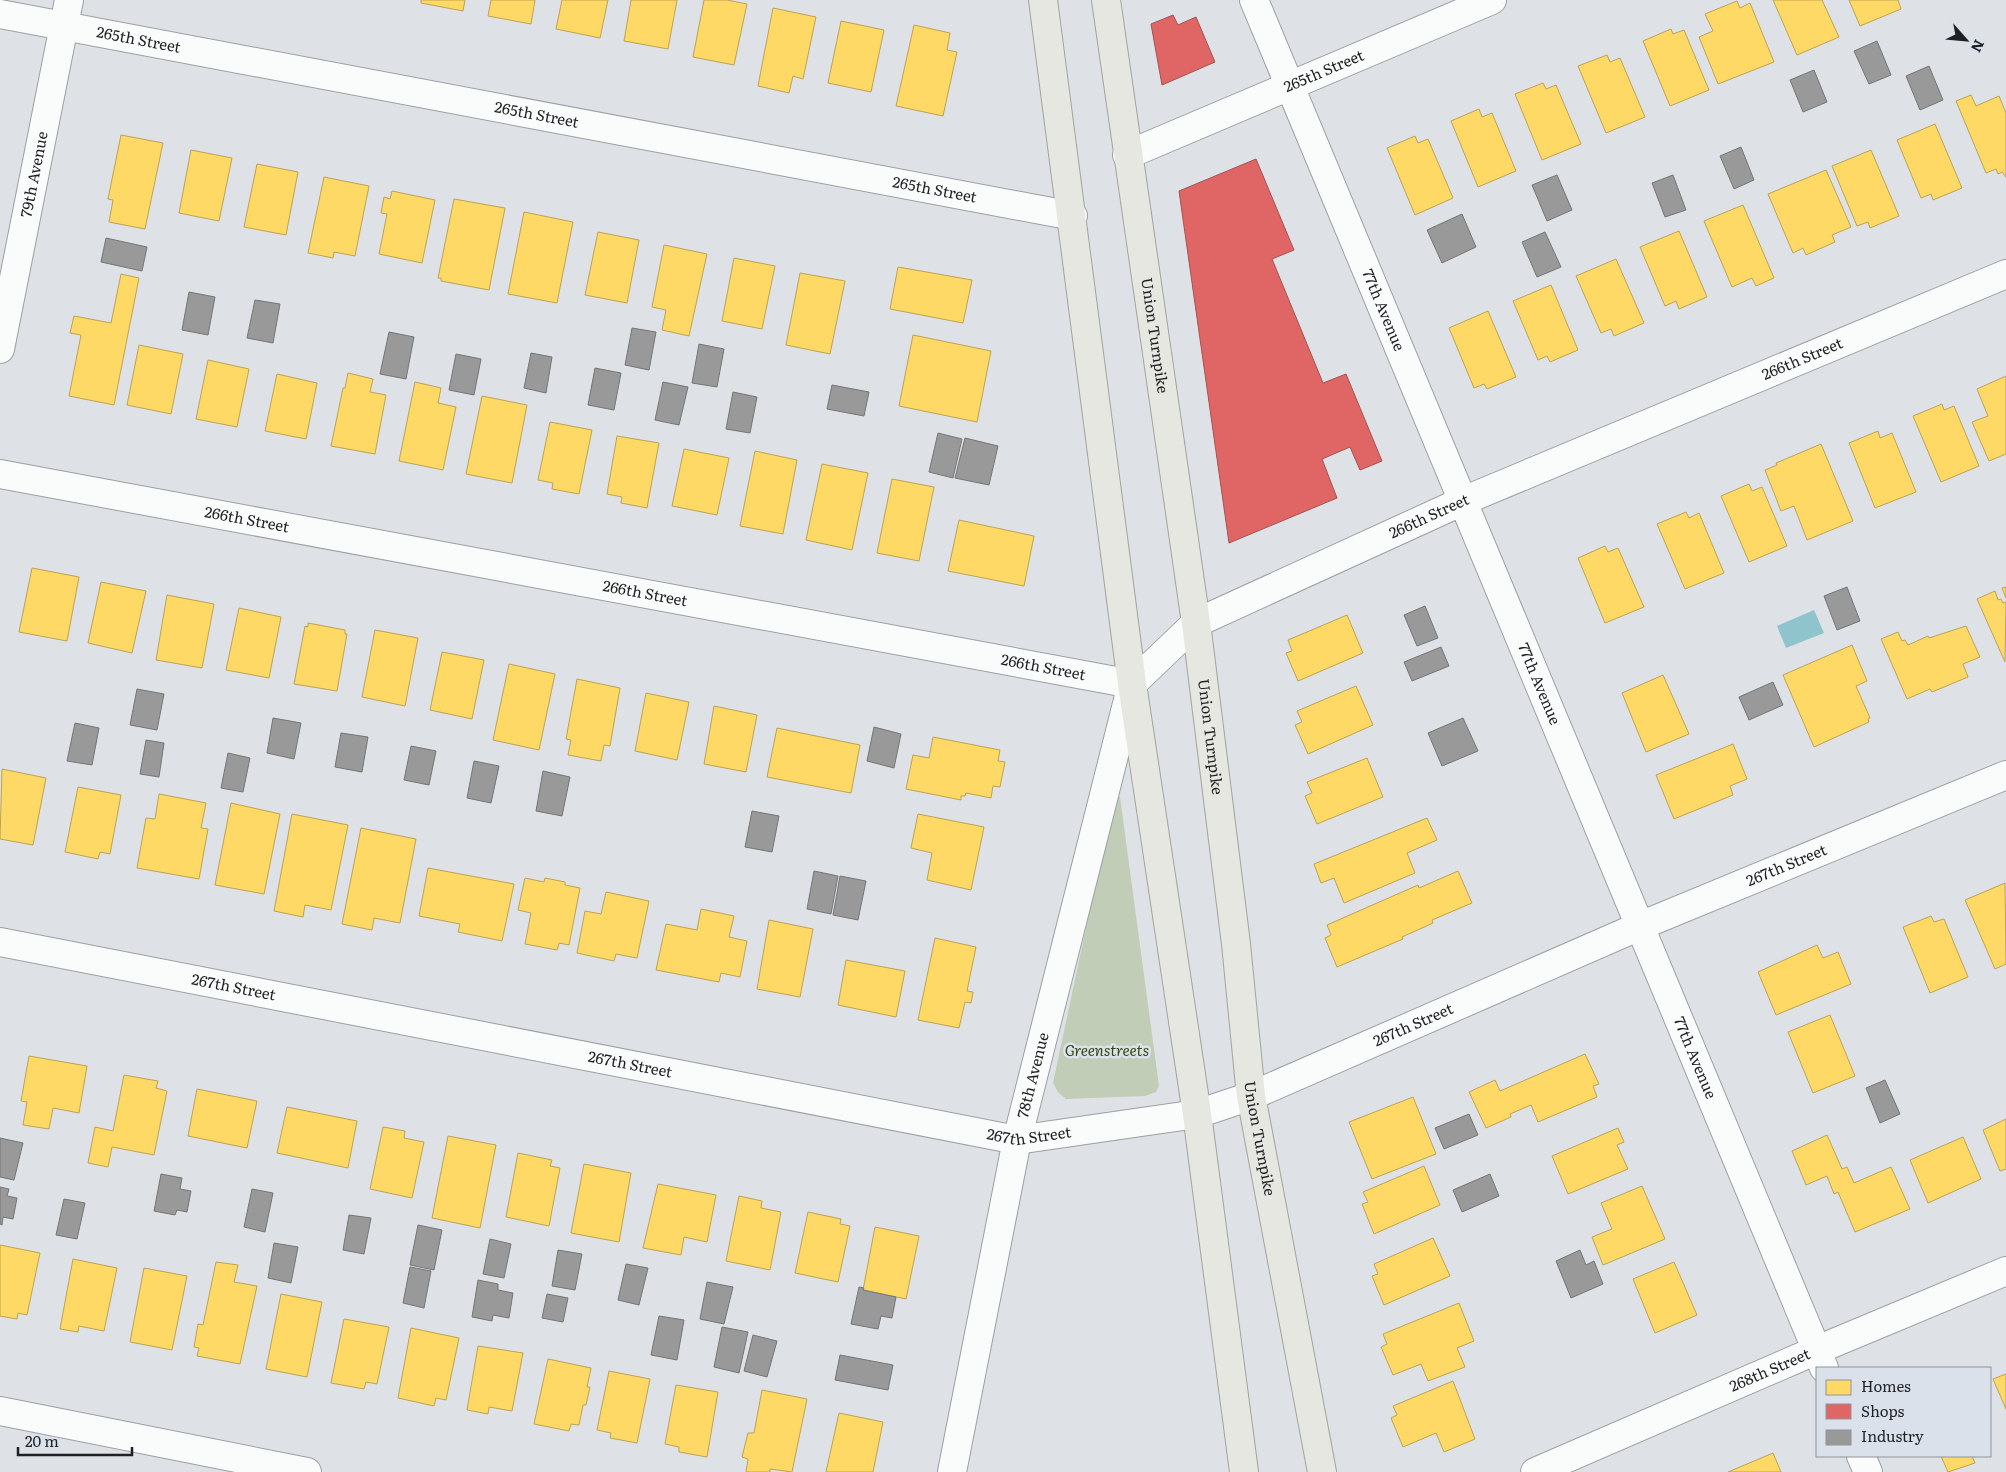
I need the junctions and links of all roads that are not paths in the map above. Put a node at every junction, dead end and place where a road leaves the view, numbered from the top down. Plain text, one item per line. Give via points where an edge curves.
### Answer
1 (1043, 0) edge
2 (1106, 0) edge
3 (1254, 0) edge
4 (1492, 0) edge
5 (66, 13) edge
6 (0, 14) edge
7 (1290, 86) junction
8 (1127, 155) junction
9 (1072, 216) junction
10 (2006, 274) edge
11 (0, 349) edge
12 (0, 474) edge
13 (1463, 501) junction
14 (1196, 622) junction
15 (1132, 684) junction
16 (2006, 775) edge
17 (1640, 926) junction
18 (0, 942) edge
19 (1251, 1096) junction
20 (1197, 1114) junction
21 (1017, 1140) junction
22 (2006, 1271) edge
23 (1821, 1359) edge
24 (0, 1411) edge
25 (1861, 1457) edge
26 (307, 1472) edge
27 (952, 1472) edge
28 (1244, 1472) edge
29 (1322, 1472) edge
30 (1535, 1472) edge
31 (1868, 1472) edge

1 - 9 main road
2 - 8 main road, Union Turnpike
3 - 7 street, 77th Avenue
4 - 7 street, 265th Street
5 - 6 street, 265th Street
5 - 9 street, 265th Street
5 - 11 street, 79th Avenue
7 - 8 street, 265th Street
7 - 13 street, 77th Avenue
8 - 14 main road, Union Turnpike
9 - 15 main road
10 - 13 street, 266th Street
12 - 15 street, 266th Street
13 - 14 street, 266th Street
13 - 17 street, 77th Avenue
14 - 15 street, 266th Street
14 - 19 main road, Union Turnpike via 1236,944
15 - 20 main road
15 - 21 street, 78th Avenue
16 - 17 street, 267th Street
17 - 19 street, 267th Street
17 - 23 street, 77th Avenue
18 - 21 street, 267th Street
19 - 20 street, 267th Street
19 - 29 main road, Union Turnpike
20 - 21 street, 267th Street
20 - 28 main road
21 - 27 street, 78th Avenue
22 - 23 street, 268th Street
23 - 30 street, 268th Street
24 - 26 street
25 - 31 street

